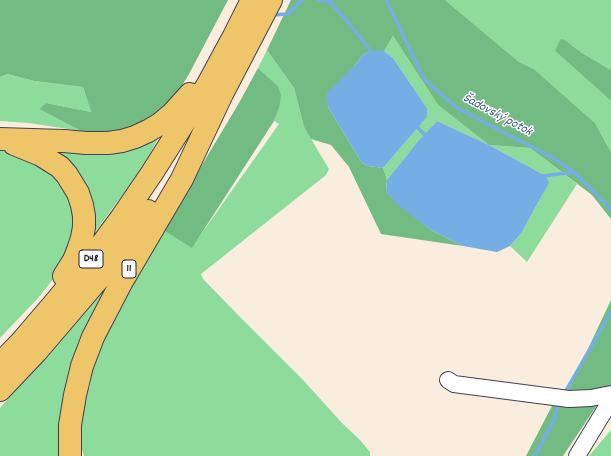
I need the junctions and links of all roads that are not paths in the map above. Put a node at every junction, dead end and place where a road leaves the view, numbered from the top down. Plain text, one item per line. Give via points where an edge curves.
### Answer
1 (252, 0) edge
2 (271, 0) edge
3 (210, 87) junction
4 (1, 139) edge
5 (23, 340) junction
6 (0, 364) edge
7 (448, 380) dead end
8 (0, 390) edge
9 (611, 394) edge
10 (611, 400) edge
11 (70, 456) edge
12 (577, 456) edge

1 - 3 highway, 11
2 - 3 highway, 11
3 - 4 highway, 11 via 160,124 122,141 86,143
3 - 5 highway, D48 via 122,217 86,265
3 - 8 highway, D48 via 167,183 138,226 106,270
3 - 11 highway, 11 via 182,179 121,283 93,337 74,395 70,425
4 - 5 highway via 41,155 60,167 78,194 84,216 82,238 74,260
5 - 6 highway, D48
7 - 9 street via 454,384 562,398 592,398
10 - 12 street

